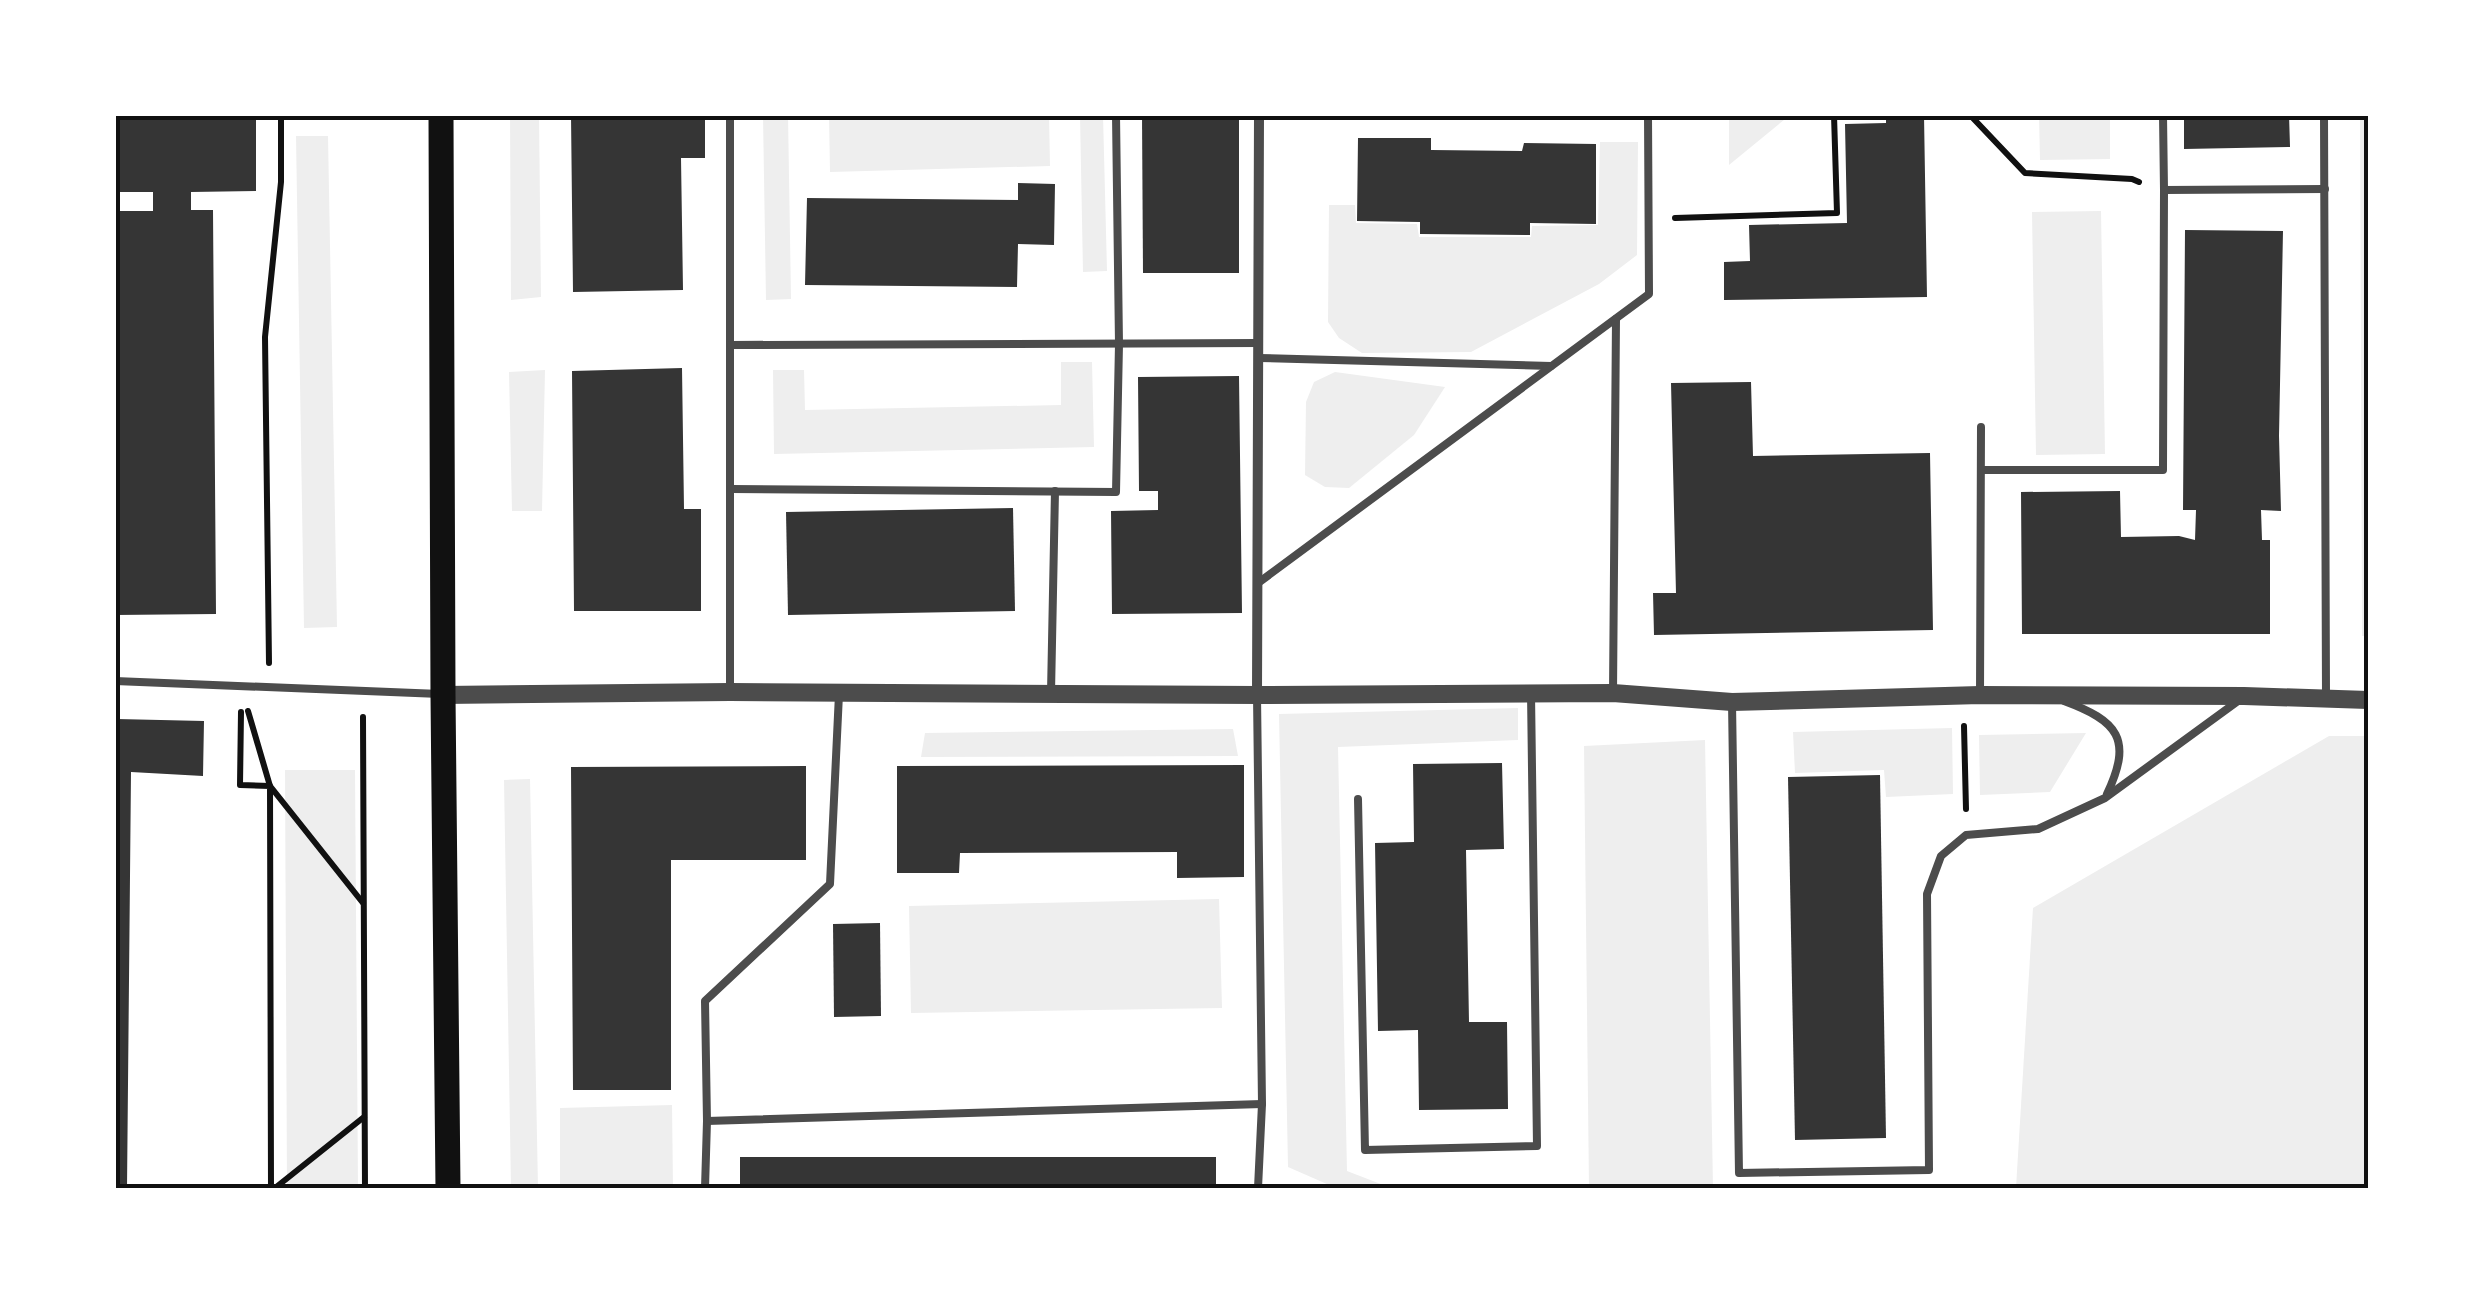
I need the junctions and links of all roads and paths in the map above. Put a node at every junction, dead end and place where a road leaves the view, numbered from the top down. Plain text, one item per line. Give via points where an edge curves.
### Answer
1 (281, 115) edge
2 (441, 115) edge
3 (730, 115) edge
4 (1116, 115) edge
5 (1259, 115) edge
6 (1648, 115) edge
7 (1834, 115) edge
8 (1970, 115) edge
9 (2163, 115) edge
10 (2324, 115) edge
11 (2325, 189) junction
12 (2164, 190) junction
13 (1649, 218) junction
14 (1616, 319) junction
15 (1260, 343) junction
16 (1119, 344) junction
17 (732, 345) junction
18 (1259, 358) junction
19 (1551, 366) junction
20 (1981, 427) dead end
21 (1981, 470) junction
22 (731, 489) junction
23 (1055, 491) junction
24 (1258, 583) junction
25 (115, 680) edge
26 (241, 686) junction
27 (270, 687) junction
28 (363, 691) junction
29 (730, 692) junction
30 (1051, 693) junction
31 (1530, 693) junction
32 (1613, 693) junction
33 (443, 694) junction
34 (839, 694) junction
35 (1258, 695) junction
36 (1972, 695) junction
37 (2047, 695) junction
38 (2244, 696) junction
39 (2326, 698) junction
40 (2368, 700) edge
41 (1732, 702) junction
42 (270, 786) junction
43 (2105, 798) junction
44 (1358, 799) dead end
45 (1966, 835) junction
46 (364, 904) junction
47 (1262, 1104) junction
48 (365, 1116) junction
49 (708, 1121) junction
50 (273, 1188) edge
51 (366, 1188) edge
52 (448, 1188) edge
53 (705, 1188) edge
54 (1258, 1188) edge

1 - 27 path via 265,337
2 - 33 main road
3 - 17 lane
4 - 16 lane
5 - 15 street
6 - 13 lane
7 - 13 path via 1836,213
8 - 12 path via 2025,173 2132,180
9 - 12 lane
10 - 11 lane
11 - 12 lane
11 - 39 lane
12 - 21 lane via 2163,470
13 - 14 lane via 1649,294
14 - 19 lane
14 - 32 lane
15 - 16 lane
15 - 18 street
16 - 17 lane
16 - 23 lane via 1116,492
17 - 22 lane
18 - 19 lane
18 - 24 street
19 - 24 lane
20 - 21 lane
21 - 36 lane
22 - 23 lane
22 - 29 lane
23 - 30 lane
24 - 35 street
25 - 26 lane
26 - 27 lane
26 - 42 path
26 - 42 path via 240,785
27 - 28 lane
28 - 33 lane
28 - 46 path
29 - 33 street
29 - 34 street
30 - 34 street
30 - 35 street
31 - 32 street
31 - 35 street
31 - 44 lane via 1537,1146 1364,1150
32 - 41 street
33 - 52 main road
34 - 49 lane via 830,884 705,1000
35 - 47 lane
36 - 37 street
36 - 41 street
36 - 45 path
37 - 38 street
37 - 43 lane via 2112,727 2120,768
38 - 39 street
38 - 43 lane
39 - 40 street
41 - 45 lane via 1739,1172 1929,1170 1927,894 1941,856
42 - 46 path
42 - 50 path
43 - 45 lane via 2038,829
46 - 48 path
47 - 49 lane
47 - 54 lane
48 - 50 path
48 - 51 path
49 - 53 lane

